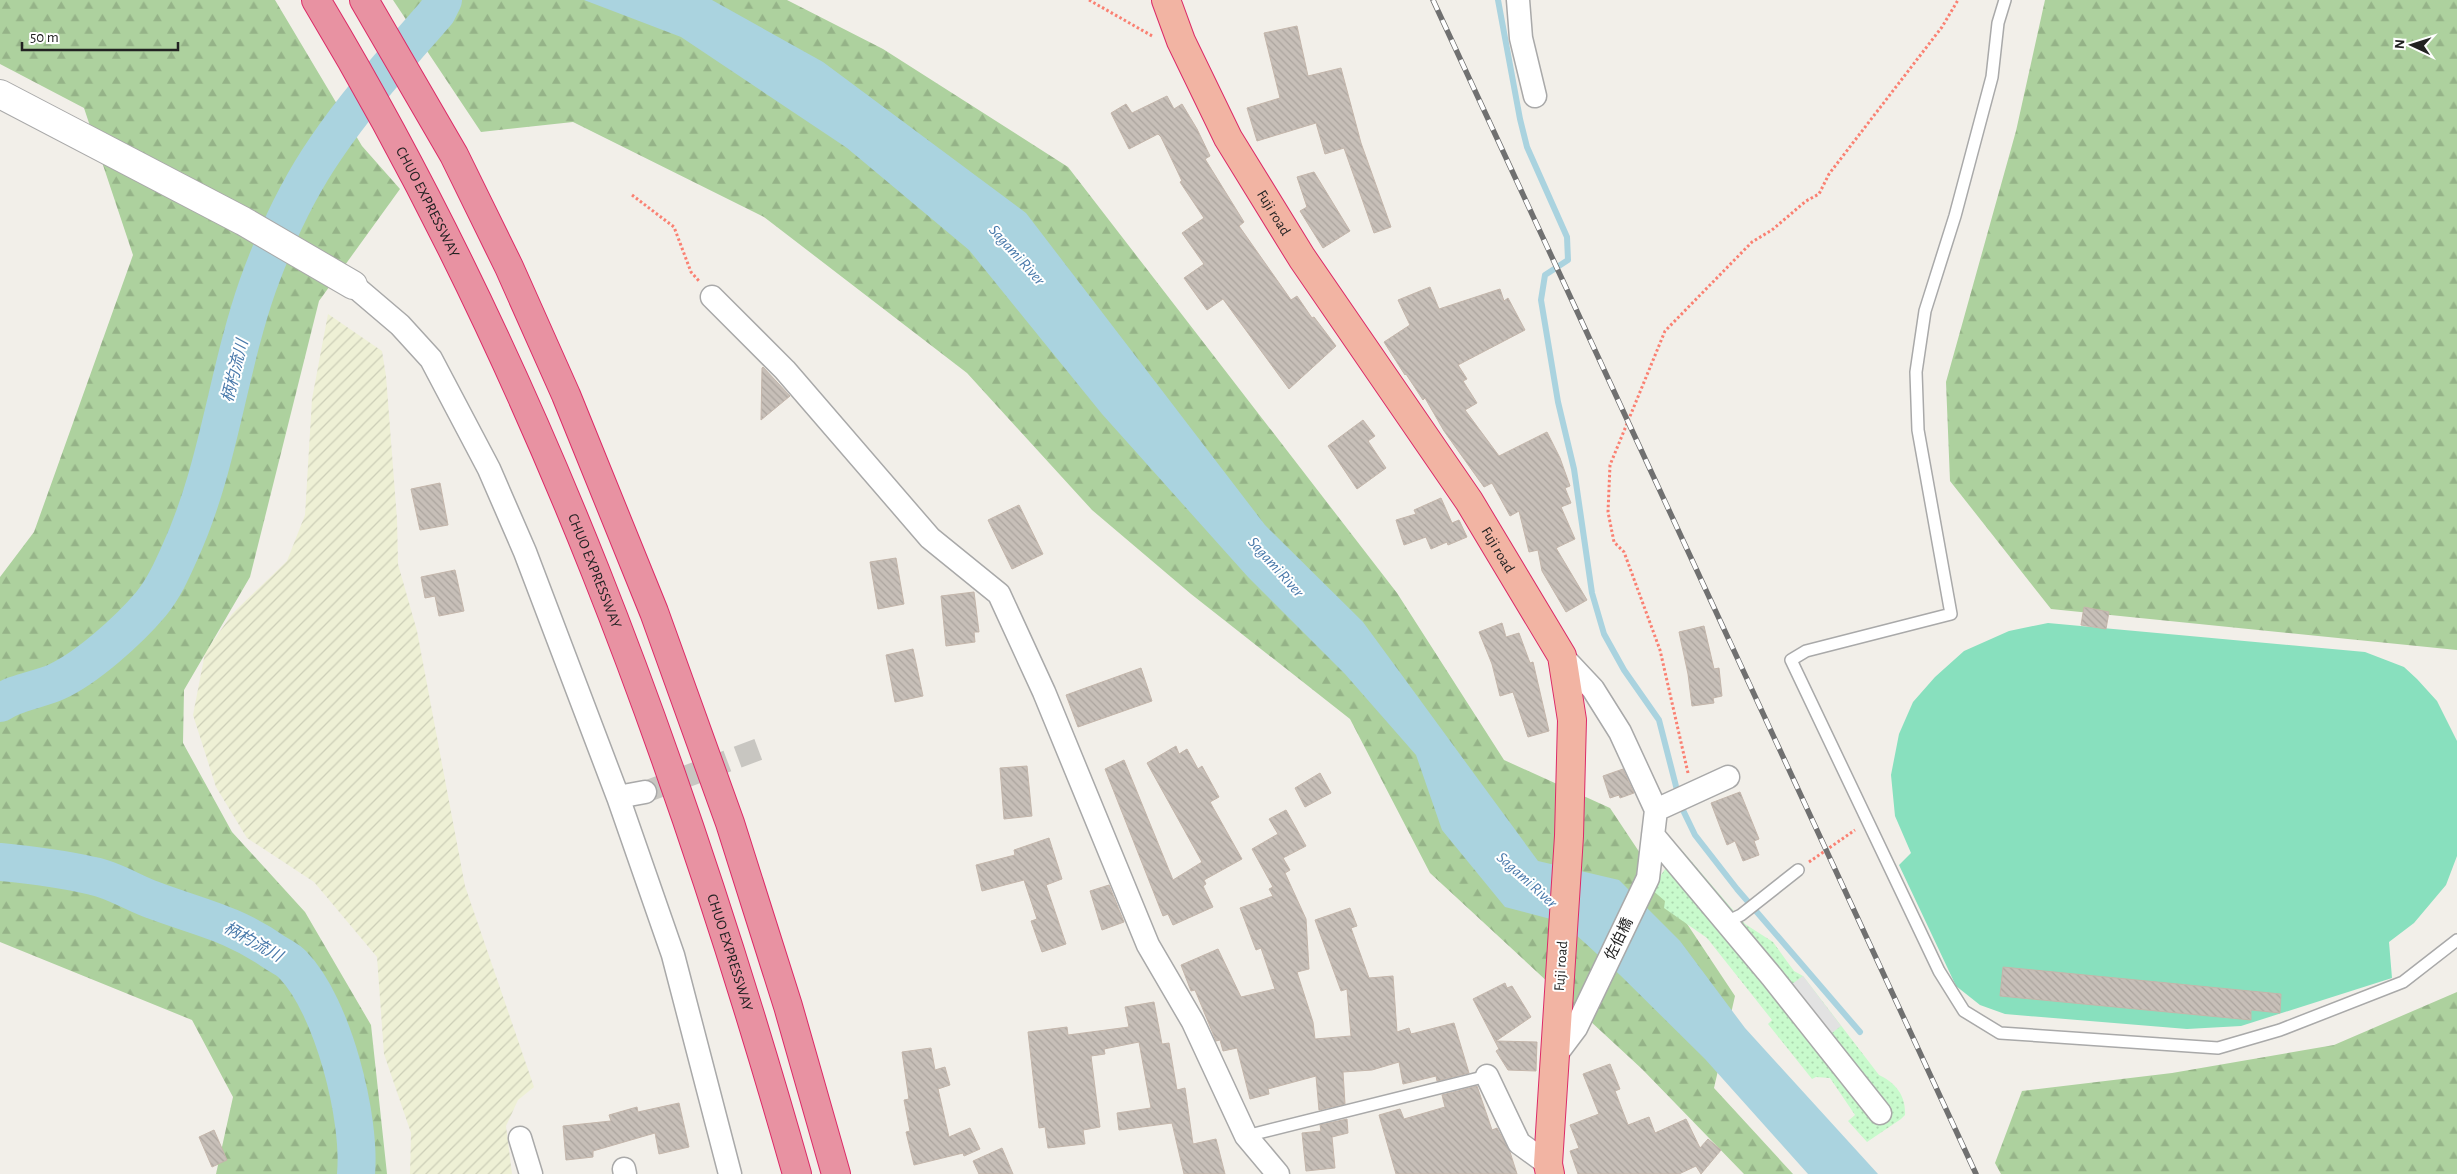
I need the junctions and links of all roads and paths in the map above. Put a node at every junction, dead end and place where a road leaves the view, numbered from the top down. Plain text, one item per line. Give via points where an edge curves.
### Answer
1 (316, 0) edge
2 (364, 0) edge
3 (1089, 0) edge
4 (1166, 0) edge
5 (1518, 0) edge
6 (1958, 0) edge
7 (2005, 0) edge
8 (1182, 41) junction
9 (0, 94) edge
10 (1535, 96) dead end
11 (632, 195) dead end
12 (353, 285) joint
13 (712, 297) joint
14 (1562, 656) junction
15 (1728, 777) dead end
16 (645, 792) tunnel mouth
17 (618, 797) junction
18 (1676, 801) junction
19 (1866, 822) junction
20 (1653, 834) junction
21 (1798, 870) joint
22 (1734, 919) junction
23 (2457, 940) edge
24 (1555, 1056) junction
25 (1487, 1076) joint
26 (1880, 1113) dead end
27 (1246, 1136) junction
28 (520, 1138) dead end
29 (1550, 1169) edge
30 (531, 1174) edge
31 (730, 1174) edge
32 (797, 1174) edge
33 (836, 1174) edge
34 (1278, 1174) edge

1 - 32 highway, CHUO EXPRESSWAY via 362,75 470,283 528,409 620,630 693,836 749,1008
2 - 33 highway via 454,156 509,267 654,612 730,823 788,1006
3 - 8 path via 1153,37
4 - 8 highway, Fuji road
5 - 10 street via 1521,38
6 - 18 path via 1942,27 1828,174 1819,194 1752,242 1665,331 1610,465 1608,512 1614,542 1624,552 1660,650
7 - 19 lane via 1998,23 1992,77 1955,216 1925,311 1916,372 1918,430 1951,614 1806,651 1791,660
8 - 14 highway, Fuji road via 1228,138 1287,234 1469,501
9 - 12 street via 243,221
11 - 13 path via 674,227 692,272
12 - 17 street via 400,324 431,359 489,469 525,552
13 - 27 street via 785,370 930,538 999,594 1044,692 1148,945 1193,1022
14 - 18 street via 1592,689 1620,732
14 - 24 highway, Fuji road via 1572,720 1569,836
15 - 18 street
16 - 17 street
17 - 31 street via 673,955
18 - 20 street, 佐伯橋
19 - 21 path
19 - 23 lane via 1939,972 1964,1011 2000,1033 2218,1048 2280,1030 2402,982
20 - 22 street
20 - 24 street, 佐伯橋 via 1648,878 1576,1028
21 - 22 lane
22 - 26 street
24 - 29 highway, Fuji road
25 - 27 lane
25 - 29 street via 1519,1143
27 - 34 street
28 - 30 street

